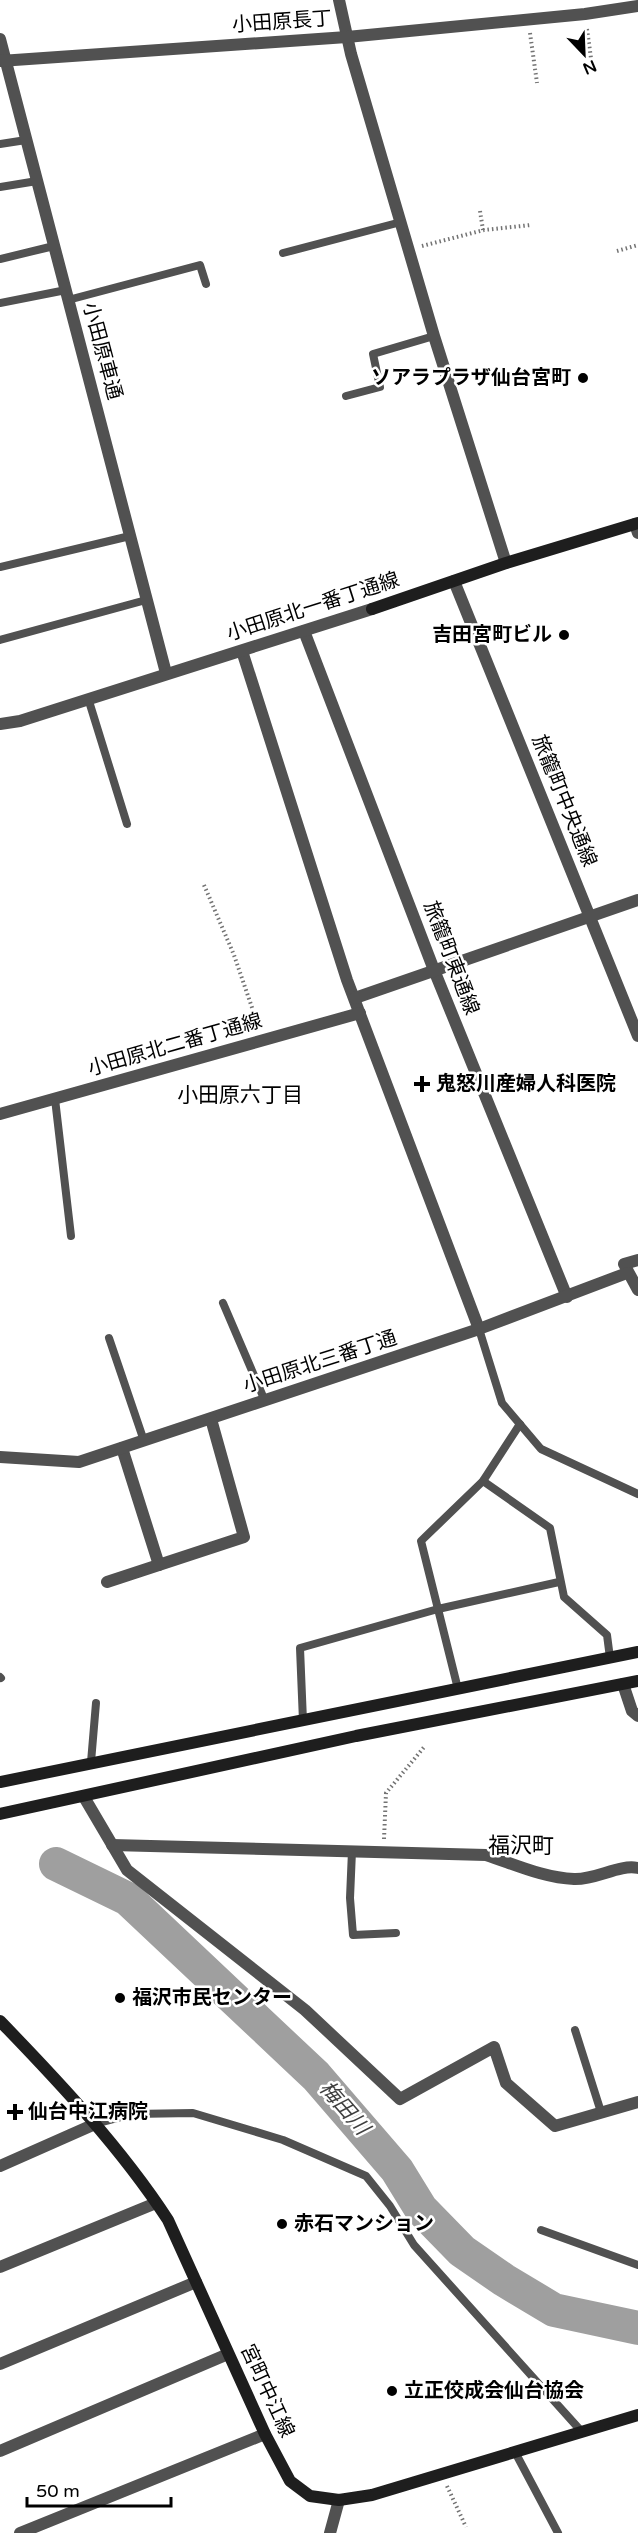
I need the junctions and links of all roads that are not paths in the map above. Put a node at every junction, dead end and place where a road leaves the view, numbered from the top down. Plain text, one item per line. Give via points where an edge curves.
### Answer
1 (339, 0) edge
2 (638, 6) edge
3 (347, 37) junction
4 (0, 39) edge
5 (3, 60) edge
6 (26, 140) junction
7 (0, 144) edge
8 (37, 181) junction
9 (0, 187) edge
10 (401, 222) junction
11 (54, 246) junction
12 (283, 253) dead end
13 (0, 259) edge
14 (206, 284) dead end
15 (67, 295) junction
16 (0, 303) edge
17 (434, 336) junction
18 (346, 396) dead end
19 (637, 527) edge
20 (130, 536) junction
21 (506, 563) junction
22 (0, 567) edge
23 (454, 581) junction
24 (146, 600) junction
25 (304, 631) junction
26 (0, 640) edge
27 (242, 651) junction
28 (166, 673) junction
29 (88, 698) junction
30 (0, 724) edge
31 (127, 824) dead end
32 (638, 900) edge
33 (591, 918) junction
34 (434, 970) junction
35 (355, 998) junction
36 (360, 1012) junction
37 (638, 1036) edge
38 (55, 1100) junction
39 (0, 1114) edge
40 (71, 1236) dead end
41 (638, 1260) edge
42 (627, 1273) junction
43 (638, 1290) edge
44 (567, 1297) junction
45 (223, 1303) dead end
46 (479, 1329) junction
47 (109, 1338) dead end
48 (265, 1401) junction
49 (211, 1419) junction
50 (520, 1424) junction
51 (144, 1441) junction
52 (122, 1448) junction
53 (0, 1457) edge
54 (483, 1480) junction
55 (638, 1494) edge
56 (159, 1565) junction
57 (107, 1582) dead end
58 (560, 1582) junction
59 (438, 1609) junction
60 (638, 1652) edge
61 (610, 1658) junction
62 (638, 1681) edge
63 (623, 1684) junction
64 (458, 1689) junction
65 (96, 1703) dead end
66 (638, 1716) edge
67 (303, 1721) junction
68 (91, 1762) junction
69 (0, 1782) edge
70 (84, 1797) junction
71 (0, 1814) edge
72 (112, 1845) junction
73 (352, 1851) junction
74 (638, 1868) edge
75 (396, 1933) dead end
76 (0, 2021) edge
77 (574, 2030) dead end
78 (638, 2102) edge
79 (601, 2112) junction
80 (95, 2124) junction
81 (0, 2166) edge
82 (156, 2203) junction
83 (541, 2230) dead end
84 (638, 2265) edge
85 (0, 2267) edge
86 (196, 2282) junction
87 (228, 2354) junction
88 (0, 2364) edge
89 (638, 2415) edge
90 (582, 2432) junction
91 (265, 2434) junction
92 (0, 2451) edge
93 (515, 2452) junction
94 (339, 2500) junction
95 (20, 2533) edge
96 (330, 2533) edge
97 (558, 2533) edge

1 - 3 street
2 - 3 street, 小田原長丁
3 - 5 street, 小田原長丁
3 - 10 street
4 - 5 street, 小田原車通
5 - 6 street, 小田原車通
6 - 7 lane
6 - 8 street, 小田原車通
8 - 9 lane
8 - 11 street, 小田原車通
10 - 12 lane
10 - 17 street
11 - 13 lane
11 - 15 street, 小田原車通
14 - 15 lane via 200,265
15 - 16 lane
15 - 20 street, 小田原車通
17 - 18 lane via 373,354 380,387
17 - 21 street
19 - 21 street, 小田原北一番丁通線
20 - 22 lane
20 - 24 street, 小田原車通
21 - 23 street, 小田原北一番丁通線
23 - 25 street, 小田原北一番丁通線
23 - 33 street, 旅籠町中央通線
24 - 26 lane
24 - 28 street, 小田原車通
25 - 27 street, 小田原北一番丁通線
25 - 34 street, 旅籠町東通線
27 - 28 street, 小田原北一番丁通線
27 - 35 street
28 - 29 street, 小田原北一番丁通線
29 - 30 street, 小田原北一番丁通線
29 - 31 lane
32 - 33 street
33 - 34 street
33 - 37 street, 旅籠町中央通線
34 - 35 street
34 - 44 street, 旅籠町東通線
35 - 36 street
36 - 38 street, 小田原北二番丁通線
36 - 46 street
38 - 39 street, 小田原北二番丁通線
38 - 40 lane
41 - 42 street via 624,1264
42 - 43 street
42 - 44 street, 小田原北三番丁通
44 - 46 street, 小田原北三番丁通
45 - 48 lane
46 - 48 street, 小田原北三番丁通
46 - 50 lane via 502,1403
47 - 51 lane
48 - 49 street, 小田原北三番丁通
49 - 51 street, 小田原北三番丁通
49 - 56 street via 244,1537
50 - 54 lane
50 - 55 lane via 542,1449
51 - 52 street, 小田原北三番丁通
52 - 53 street, 小田原北三番丁通 via 79,1462
52 - 56 street
54 - 58 lane via 550,1528
54 - 59 lane via 421,1541
56 - 57 street
58 - 59 lane
58 - 61 lane via 564,1597 608,1635
59 - 64 lane
59 - 67 lane via 300,1648
60 - 61 street
61 - 64 street
62 - 63 street
63 - 66 street via 632,1712
63 - 70 street via 356,1736
64 - 67 street
65 - 68 lane
67 - 68 street
68 - 69 street
70 - 71 street
70 - 72 street
72 - 73 street
72 - 79 street via 127,1870 304,2010 400,2099 494,2047 506,2083 555,2126
73 - 74 street via 486,1855 535,1872 574,1879 605,1875 627,1866
73 - 75 lane via 350,1898 354,1935
76 - 80 street, 宮町中江線
77 - 79 lane
78 - 79 street
80 - 81 street
80 - 82 street, 宮町中江線
80 - 90 lane via 133,2114 193,2113 283,2140 366,2176 414,2245
82 - 85 street
82 - 86 street, 宮町中江線 via 168,2220
83 - 84 lane
86 - 87 street, 宮町中江線
86 - 88 street
87 - 91 street, 宮町中江線
87 - 92 street
89 - 90 street, 宮町中江線
90 - 93 street, 宮町中江線
91 - 94 street, 宮町中江線 via 290,2481 310,2496
91 - 95 street
93 - 94 street, 宮町中江線 via 372,2495
93 - 97 lane
94 - 96 street

